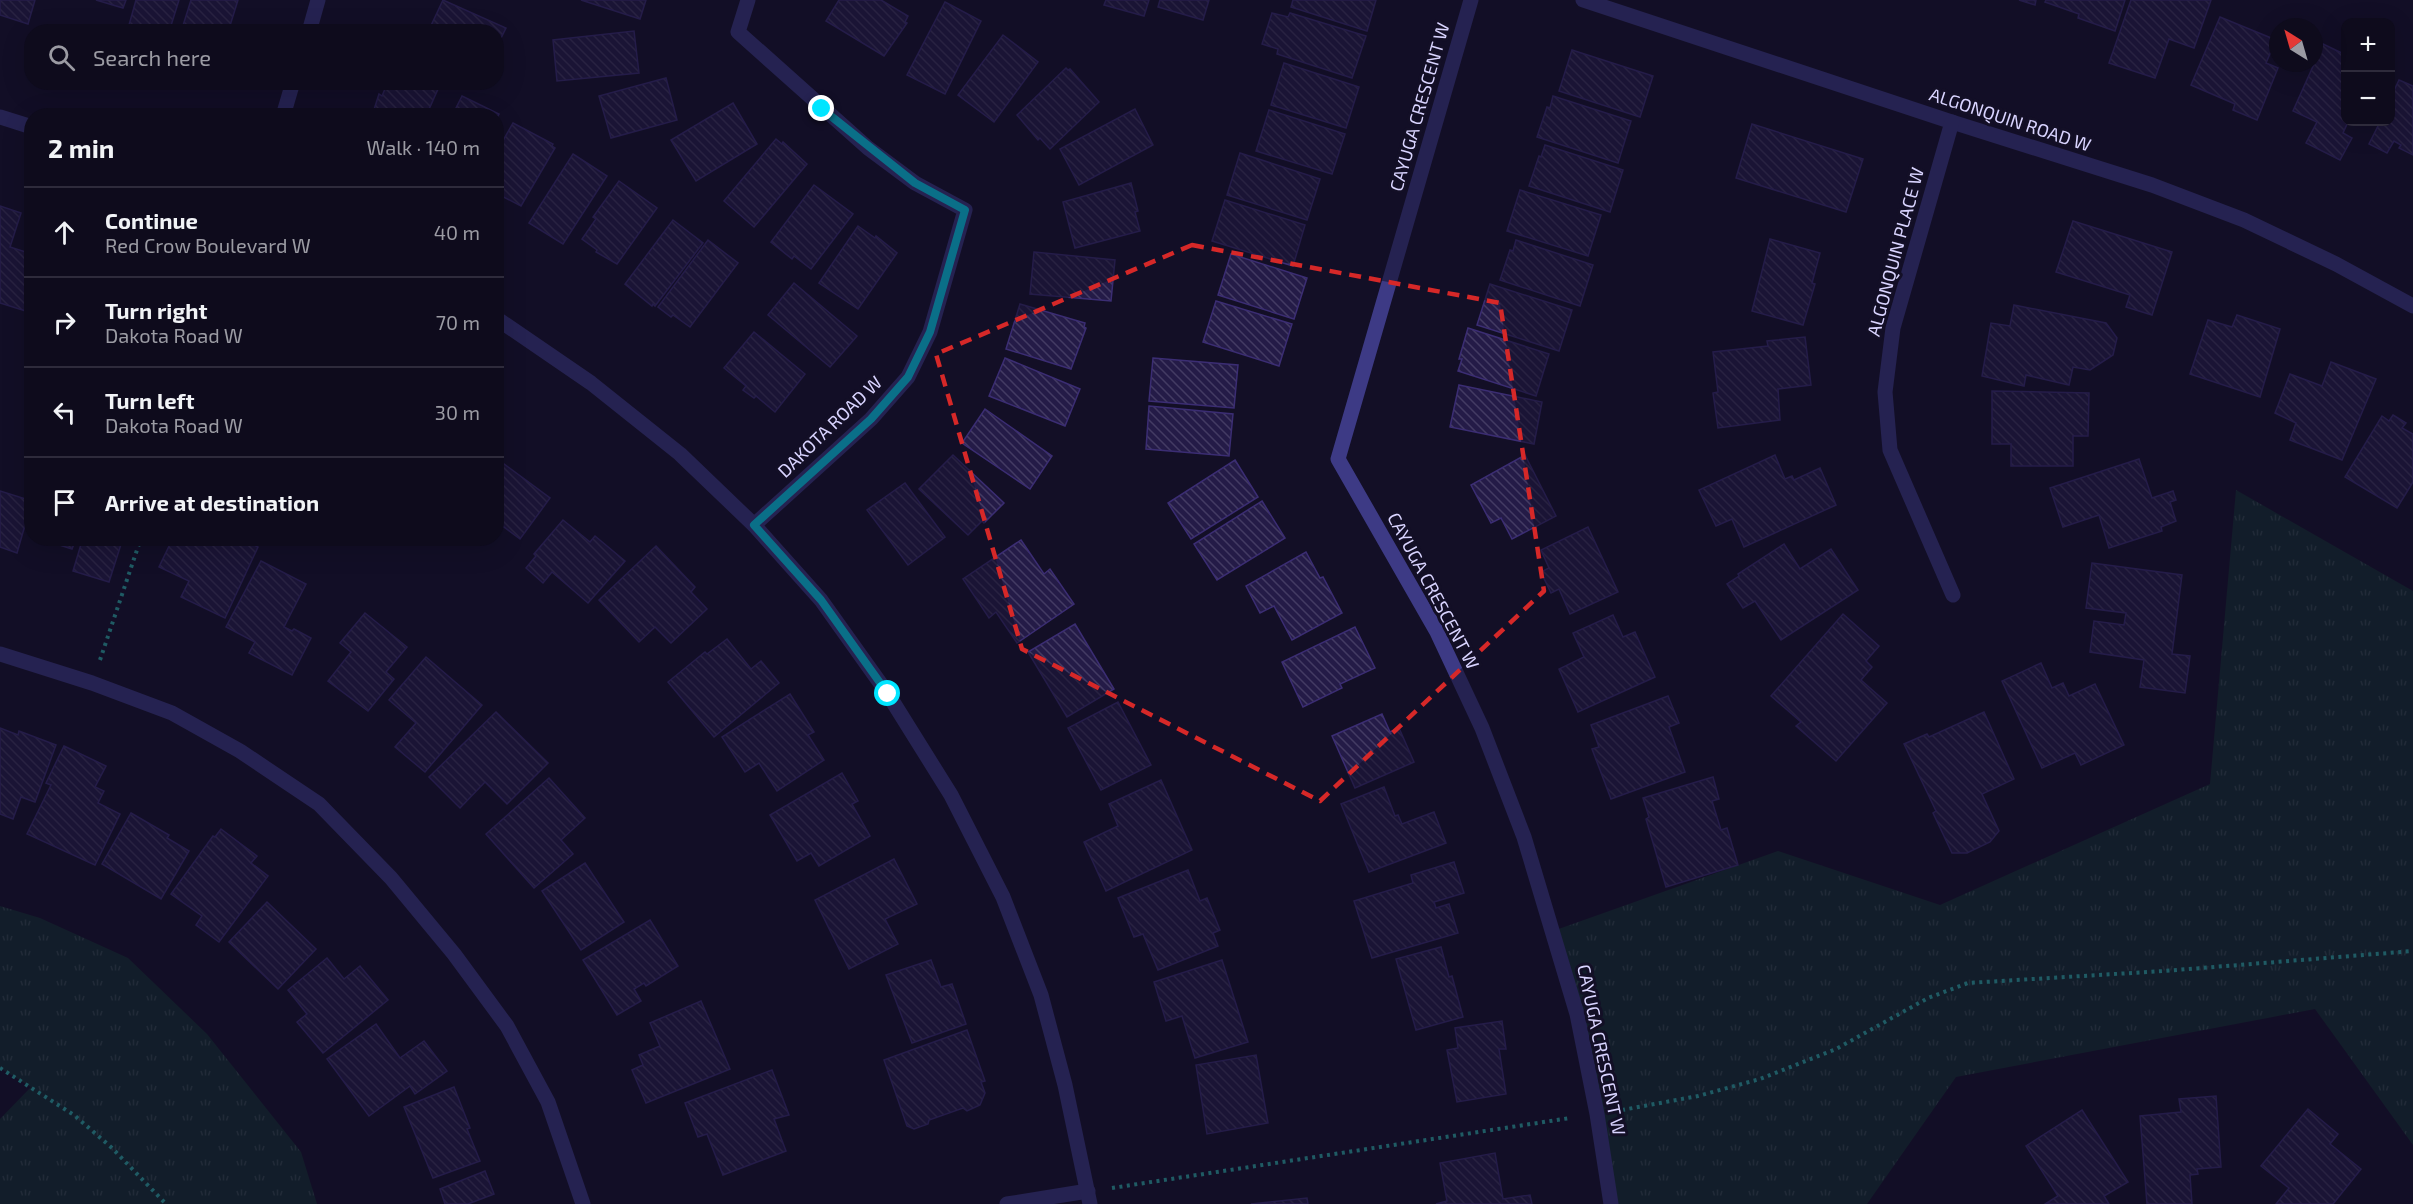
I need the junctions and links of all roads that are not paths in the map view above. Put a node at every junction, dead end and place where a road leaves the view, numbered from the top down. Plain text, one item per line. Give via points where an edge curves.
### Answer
1 (318, 0) edge
2 (748, 0) edge
3 (1471, 0) edge
4 (1583, 0) edge
5 (311, 24) edge
6 (291, 90) edge
7 (285, 108) edge
8 (0, 117) edge
9 (1952, 122) junction
10 (24, 124) edge
11 (2413, 306) edge
12 (504, 323) edge
13 (754, 525) junction
14 (1953, 595) dead end
15 (0, 654) edge
16 (1089, 1198) edge
17 (583, 1204) edge
18 (1007, 1204) edge
19 (1611, 1204) edge

1 - 5 street
2 - 13 street, DAKOTA ROAD W via 738,32 868,148 915,183 965,210 930,332 908,377 871,419
3 - 19 street, CAYUGA CRESCENT W via 1338,459 1437,632 1486,738 1524,837 1577,1014
4 - 9 street, ALGONQUIN ROAD W
6 - 7 street
8 - 10 street
9 - 11 street, ALGONQUIN ROAD W via 2152,185 2244,220
9 - 14 street, ALGONQUIN PLACE W via 1893,328 1885,393 1890,450
12 - 13 street via 591,383 672,447
13 - 16 street via 821,600 888,694 951,795 1003,897 1041,995
15 - 17 street via 172,713 240,750 319,804 391,878 507,1026 548,1102
16 - 18 street

